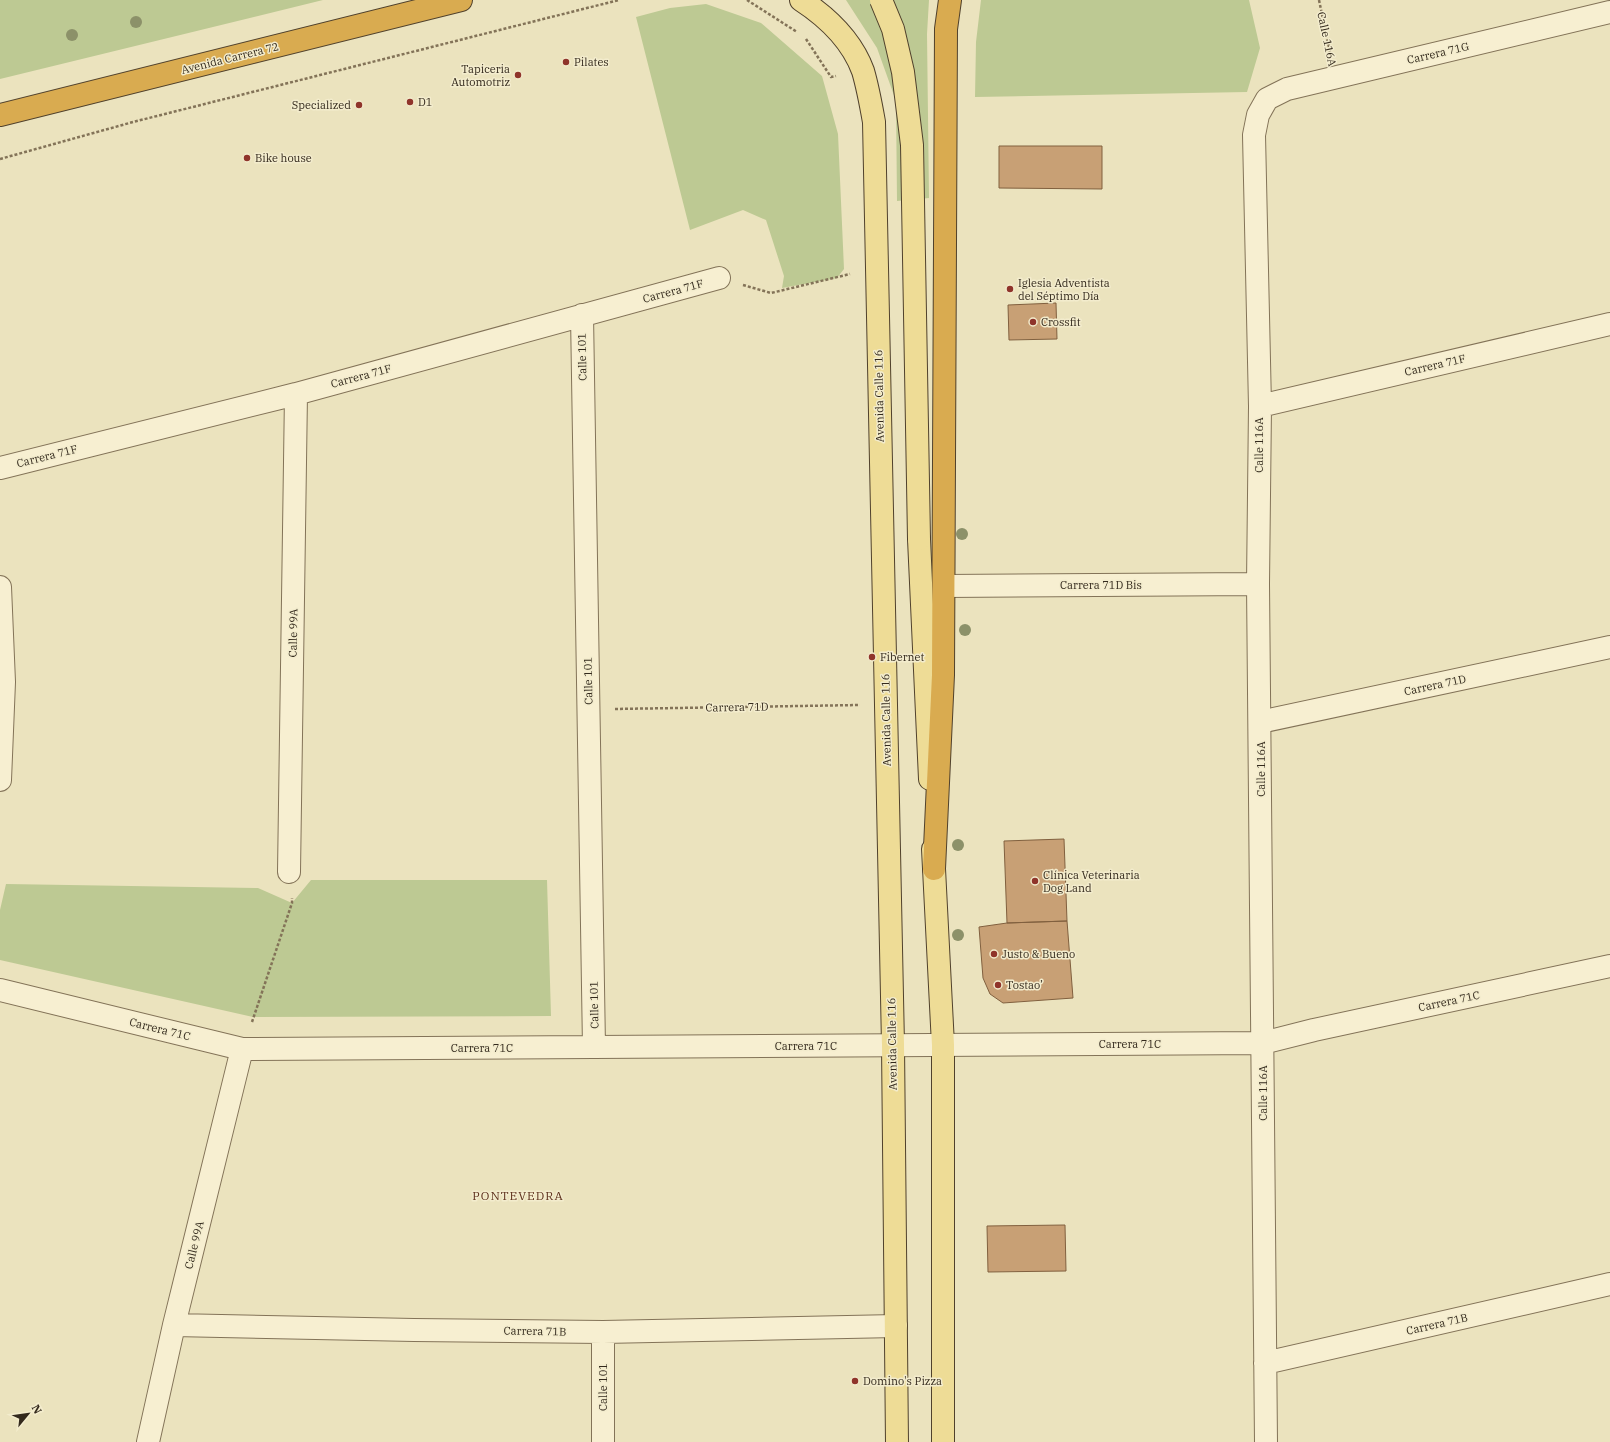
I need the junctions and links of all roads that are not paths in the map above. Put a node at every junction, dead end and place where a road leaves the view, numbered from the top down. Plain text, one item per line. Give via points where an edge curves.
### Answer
1 (461, 0) edge
2 (801, 0) edge
3 (881, 0) edge
4 (950, 0) edge
5 (1610, 12) edge
6 (1267, 99) joint
7 (0, 115) edge
8 (719, 278) road end
9 (582, 315) junction
10 (1610, 324) edge
11 (296, 394) junction
12 (1260, 406) junction
13 (0, 468) edge
14 (1258, 584) junction
15 (944, 586) junction
16 (0, 587) edge
17 (1610, 647) edge
18 (1260, 722) junction
19 (0, 780) edge
20 (934, 869) junction
21 (289, 872) road end
22 (1610, 966) edge
23 (0, 990) edge
24 (1263, 1043) junction
25 (893, 1045) junction
26 (943, 1045) junction
27 (594, 1047) junction
28 (242, 1049) junction
29 (1610, 1284) edge
30 (174, 1325) junction
31 (896, 1326) junction
32 (603, 1332) junction
33 (1265, 1363) junction
34 (148, 1442) edge
35 (603, 1442) edge
36 (897, 1442) edge
37 (943, 1442) edge
38 (1266, 1442) edge

1 - 7 highway, Avenida Carrera 72
2 - 25 main road, Avenida Calle 116 via 815,9 845,38 862,70 874,122
3 - 20 main road, bridge via 893,29 903,72 912,145 918,539
4 - 15 highway via 946,30
5 - 6 street, Carrera 71G via 1287,89
6 - 12 street, Calle 116A via 1258,115 1254,135
8 - 9 street, Carrera 71F
9 - 11 street, Carrera 71F
9 - 27 street, Calle 101
10 - 12 street, Carrera 71F
11 - 13 street, Carrera 71F
11 - 21 street, Calle 99A
12 - 14 street, Calle 116A
14 - 15 street, Carrera 71D Bis
14 - 18 street, Calle 116A
15 - 20 highway via 943,675
16 - 19 street via 4,682
17 - 18 street, Carrera 71D
18 - 24 street, Calle 116A
20 - 26 main road
22 - 24 street, Carrera 71C
23 - 28 street, Carrera 71C
24 - 26 street, Carrera 71C
24 - 33 street, Calle 116A
25 - 26 street, Carrera 71C
25 - 27 street, Carrera 71C
25 - 31 main road, Avenida Calle 116
26 - 37 main road
27 - 28 street, Carrera 71C
28 - 30 street, Calle 99A
29 - 33 street, Carrera 71B
30 - 32 street, Carrera 71B
30 - 34 street, Calle 99A
31 - 32 street, Carrera 71B
31 - 36 main road, Avenida Calle 116
32 - 35 street, Calle 101
33 - 38 street, Calle 116A

